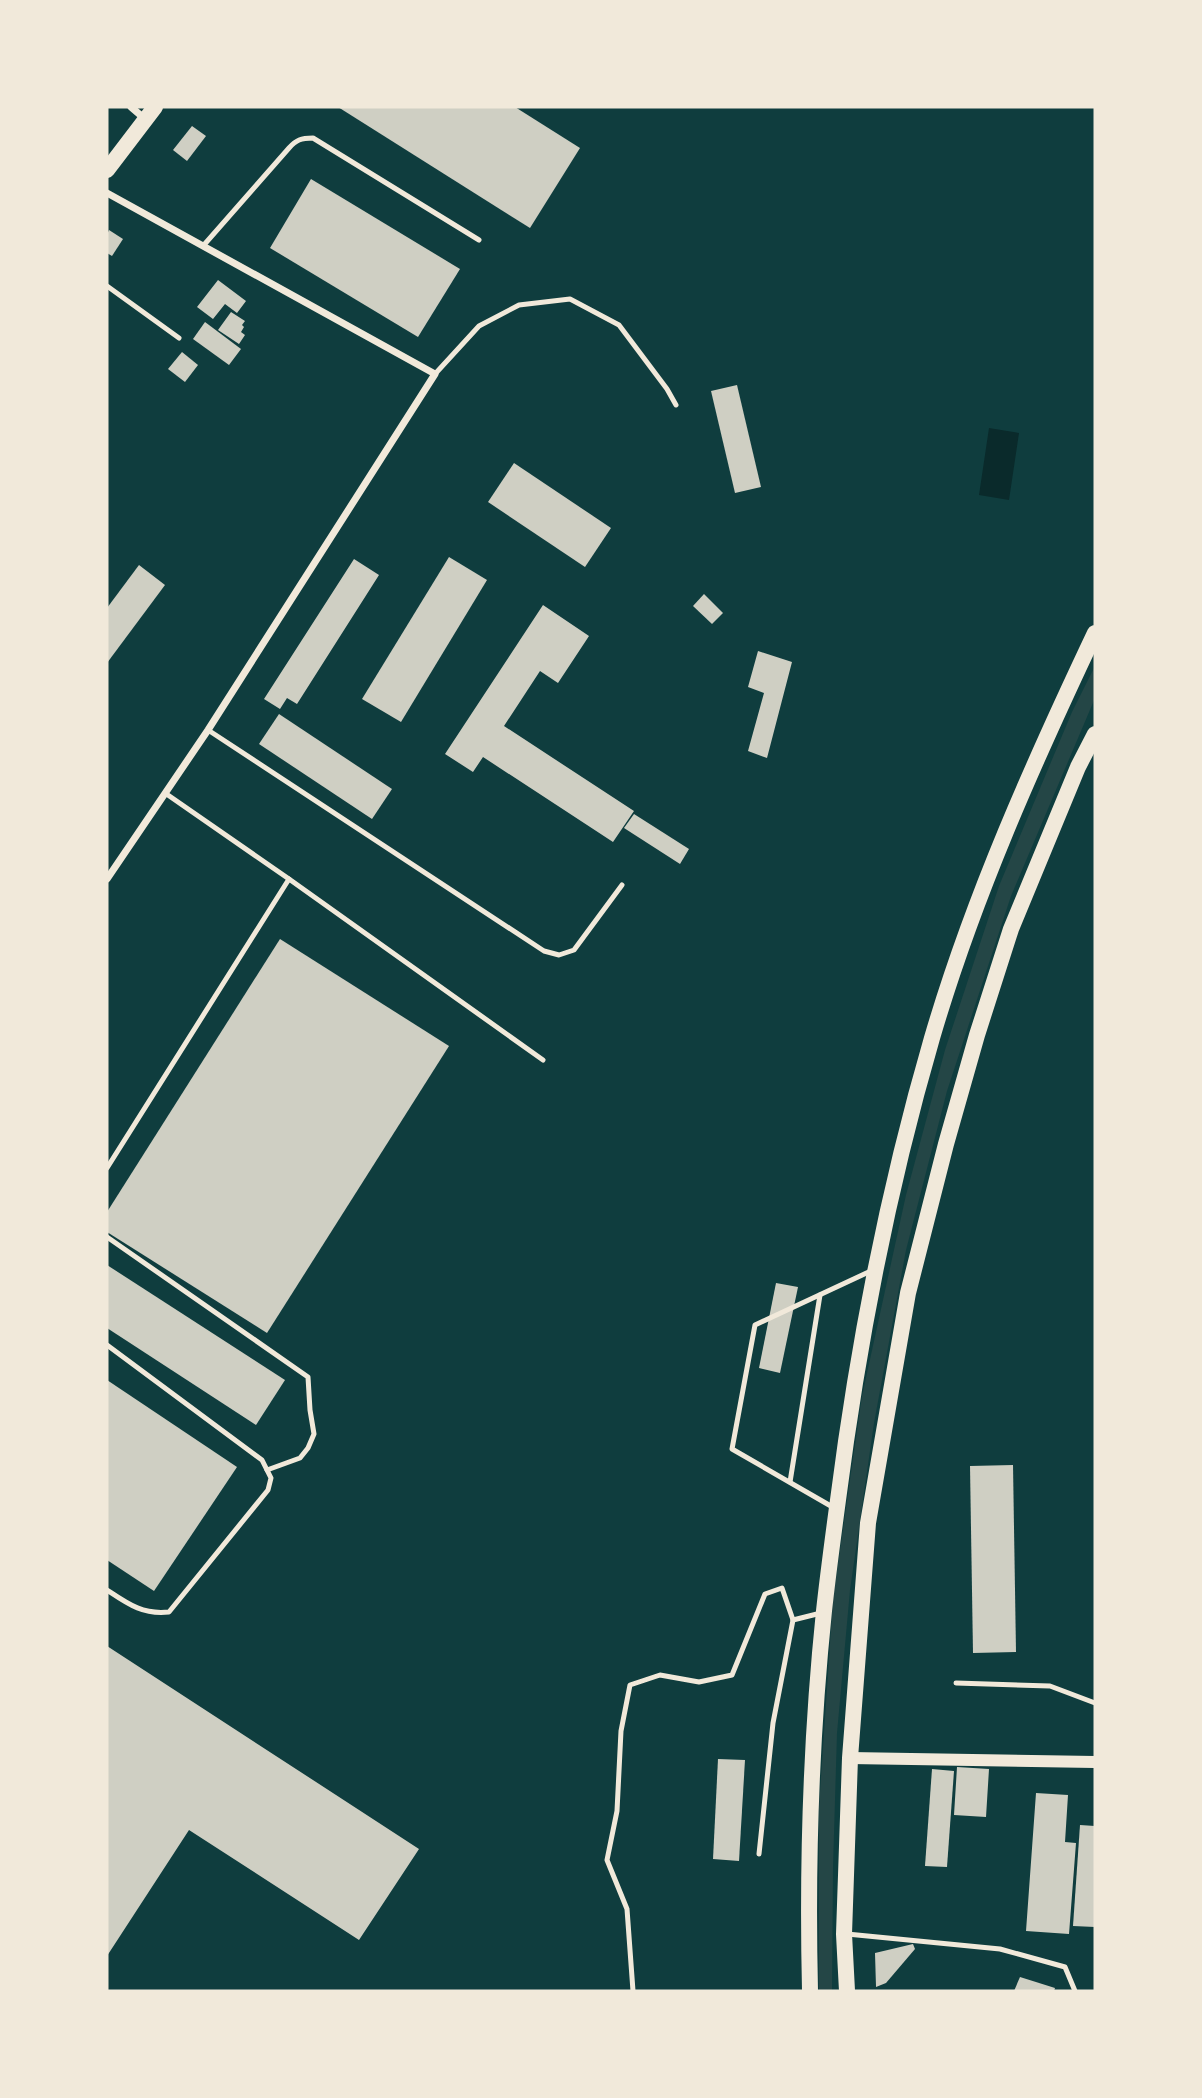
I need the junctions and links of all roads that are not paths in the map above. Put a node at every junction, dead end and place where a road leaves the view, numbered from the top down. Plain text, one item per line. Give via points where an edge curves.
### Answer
1 (131, 107) edge
2 (150, 113) edge
3 (107, 170) edge
4 (107, 193) edge
5 (479, 240) dead end
6 (203, 246) junction
7 (107, 286) edge
8 (179, 338) dead end
9 (435, 374) junction
10 (676, 405) dead end
11 (1095, 633) edge
12 (208, 730) junction
13 (1095, 734) edge
14 (165, 793) junction
15 (107, 878) edge
16 (289, 878) junction
17 (622, 885) dead end
18 (543, 1060) dead end
19 (107, 1168) edge
20 (107, 1237) edge
21 (876, 1269) junction
22 (820, 1294) junction
23 (107, 1345) edge
24 (267, 1470) junction
25 (790, 1482) junction
26 (837, 1510) junction
27 (107, 1590) edge
28 (824, 1612) junction
29 (793, 1620) junction
30 (956, 1683) dead end
31 (1095, 1703) edge
32 (850, 1758) junction
33 (1095, 1762) edge
34 (759, 1854) dead end
35 (844, 1934) junction
36 (633, 1991) edge
37 (810, 1991) edge
38 (847, 1991) edge
39 (1075, 1991) edge

1 - 2 street
2 - 3 main road
4 - 6 street
5 - 6 lane via 313,138 303,138 295,141
6 - 9 street
7 - 8 lane
9 - 10 lane via 479,326 519,305 570,299 619,324
9 - 12 street
11 - 21 main road via 1045,740 973,917 932,1037
12 - 14 street
12 - 17 lane via 544,951 559,955 574,950
13 - 32 main road via 1011,929 946,1144 908,1293 868,1523
14 - 15 street
14 - 16 lane
16 - 18 lane
16 - 19 lane
20 - 24 lane via 308,1377 314,1434 308,1448 300,1458
21 - 22 lane
21 - 26 main road
22 - 25 lane
22 - 25 lane via 755,1325 732,1449
23 - 24 lane via 262,1460
24 - 27 lane via 271,1478 268,1490 169,1612 153,1614
25 - 26 lane
26 - 28 main road
28 - 29 lane
28 - 37 main road via 814,1744
29 - 34 lane via 773,1723
29 - 36 lane via 782,1588 765,1594 732,1675 699,1682 660,1675 630,1685 621,1731 617,1811 607,1860 627,1909
30 - 31 lane via 1050,1686
32 - 33 street
32 - 35 main road
35 - 38 main road
35 - 39 lane via 1000,1949 1065,1967

